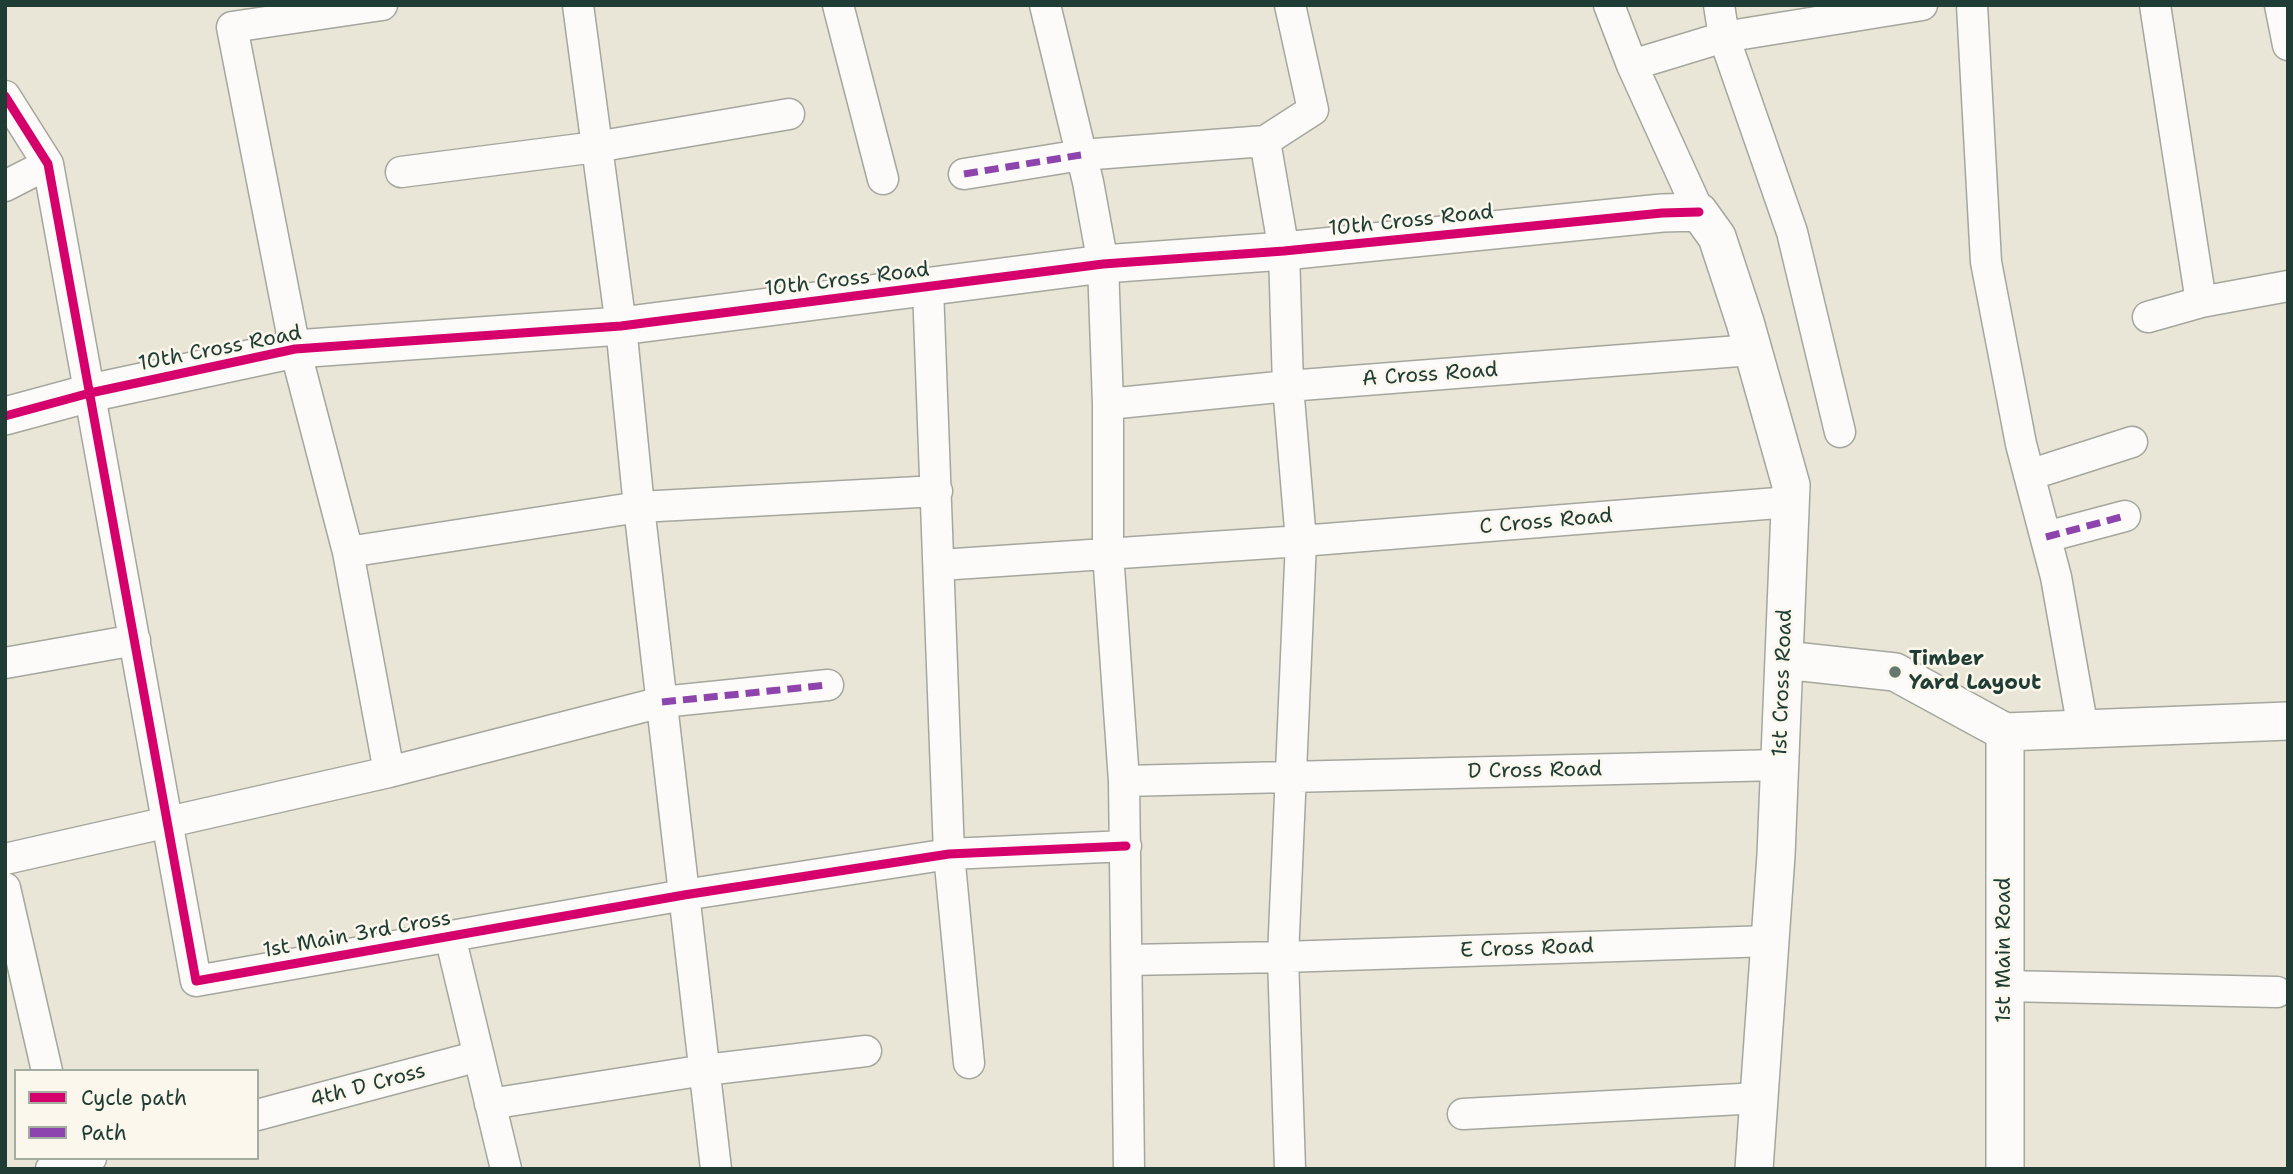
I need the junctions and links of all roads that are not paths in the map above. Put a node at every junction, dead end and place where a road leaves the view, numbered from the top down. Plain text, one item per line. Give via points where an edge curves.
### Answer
1 (382, 5) edge
2 (578, 5) edge
3 (838, 5) edge
4 (1045, 5) edge
5 (1290, 5) edge
6 (1609, 5) edge
7 (1719, 5) edge
8 (1922, 5) edge
9 (1972, 5) edge
10 (2155, 5) edge
11 (2280, 5) edge
12 (1883, 8) edge
13 (1724, 37) junction
14 (2288, 45) edge
15 (1632, 65) junction
16 (5, 96) edge
17 (789, 114) dead end
18 (1265, 141) junction
19 (596, 147) junction
20 (1082, 155) junction
21 (48, 164) junction
22 (401, 172) dead end
23 (964, 174) dead end
24 (883, 179) dead end
25 (5, 186) edge
26 (1699, 212) junction
27 (1284, 251) junction
28 (1103, 264) junction
29 (2288, 286) edge
30 (928, 288) junction
31 (2201, 302) junction
32 (2148, 317) dead end
33 (621, 326) junction
34 (295, 349) junction
35 (1752, 350) junction
36 (1288, 386) junction
37 (90, 393) junction
38 (1108, 404) junction
39 (5, 416) edge
40 (1840, 432) dead end
41 (2132, 442) dead end
42 (2029, 475) junction
43 (937, 491) junction
44 (1790, 502) junction
45 (639, 507) junction
46 (2125, 516) dead end
47 (2046, 537) junction
48 (1301, 541) junction
49 (348, 552) junction
50 (1108, 554) junction
51 (940, 565) junction
52 (135, 639) junction
53 (1784, 660) junction
54 (5, 663) edge
55 (828, 685) dead end
56 (662, 702) junction
57 (2288, 721) edge
58 (2083, 729) junction
59 (2005, 732) junction
60 (1780, 765) junction
61 (389, 772) junction
62 (1290, 778) junction
63 (1124, 781) junction
64 (168, 821) junction
65 (1126, 846) junction
66 (949, 854) junction
67 (5, 859) edge
68 (5, 888) edge
69 (684, 895) junction
70 (450, 936) junction
71 (1770, 941) junction
72 (1283, 957) junction
73 (1127, 960) junction
74 (2005, 986) junction
75 (2277, 992) dead end
76 (866, 1051) dead end
77 (478, 1056) junction
78 (969, 1063) dead end
79 (47, 1069) edge
80 (705, 1070) junction
81 (1759, 1098) junction
82 (490, 1104) junction
83 (259, 1114) edge
84 (1463, 1114) dead end
85 (506, 1169) edge
86 (716, 1169) edge
87 (1129, 1169) edge
88 (1290, 1169) edge
89 (1754, 1169) edge
90 (2005, 1169) edge

1 - 34 street via 232,27
2 - 19 street
3 - 24 street
4 - 20 street
5 - 18 street via 1313,110
6 - 15 street
7 - 13 street
8 - 12 street
9 - 42 street via 1986,262
10 - 31 street
11 - 14 street
12 - 13 street
13 - 15 street
13 - 40 street via 1792,232
15 - 26 street
16 - 21 street
17 - 19 street
18 - 20 street
18 - 27 street
19 - 22 street
19 - 33 street
20 - 23 street
20 - 28 street
21 - 25 street
21 - 37 street
26 - 27 street, 10th Cross Road
26 - 35 street, 1st Cross Road via 1717,237
27 - 28 street, 10th Cross Road
27 - 36 street
28 - 30 street, 10th Cross Road
28 - 38 street
29 - 31 street
30 - 33 street, 10th Cross Road
30 - 43 street
31 - 32 street
33 - 34 street, 10th Cross Road
33 - 45 street
34 - 37 street, 10th Cross Road
34 - 49 street
35 - 36 street, A Cross Road
35 - 44 street, 1st Cross Road via 1791,485
36 - 38 street, A Cross Road
36 - 48 street
37 - 39 street, 10th Cross Road
37 - 52 street
38 - 50 street
41 - 42 street
42 - 47 street
43 - 45 street
43 - 51 street
44 - 48 street, C Cross Road
44 - 53 street, 1st Cross Road
45 - 49 street
45 - 56 street
46 - 47 street
47 - 58 street
48 - 50 street, C Cross Road
48 - 62 street
49 - 61 street
50 - 51 street, C Cross Road
50 - 63 street
51 - 66 street
52 - 54 street
52 - 64 street
53 - 59 street via 1895,673
53 - 60 street, 1st Cross Road
55 - 56 street
56 - 61 street
56 - 69 street
57 - 58 street
58 - 59 street
59 - 74 street, 1st Main Road
60 - 62 street, D Cross Road
60 - 71 street, 1st Cross Road
61 - 64 street
62 - 63 street, D Cross Road
62 - 72 street
63 - 65 street
64 - 67 street
64 - 70 street, 1st Main 3rd Cross via 197,981
65 - 66 street, 1st Main 3rd Cross
65 - 73 street
66 - 69 street, 1st Main 3rd Cross
66 - 78 street
68 - 79 street
69 - 70 street, 1st Main 3rd Cross
69 - 80 street
70 - 77 street
71 - 72 street, E Cross Road
71 - 81 street, 1st Cross Road
72 - 73 street, E Cross Road
72 - 88 street
73 - 87 street
74 - 75 street
74 - 90 street, 1st Main Road
76 - 80 street
77 - 82 street
77 - 83 street, 4th D Cross
80 - 82 street
80 - 86 street
81 - 84 street
81 - 89 street, 1st Cross Road
82 - 85 street

